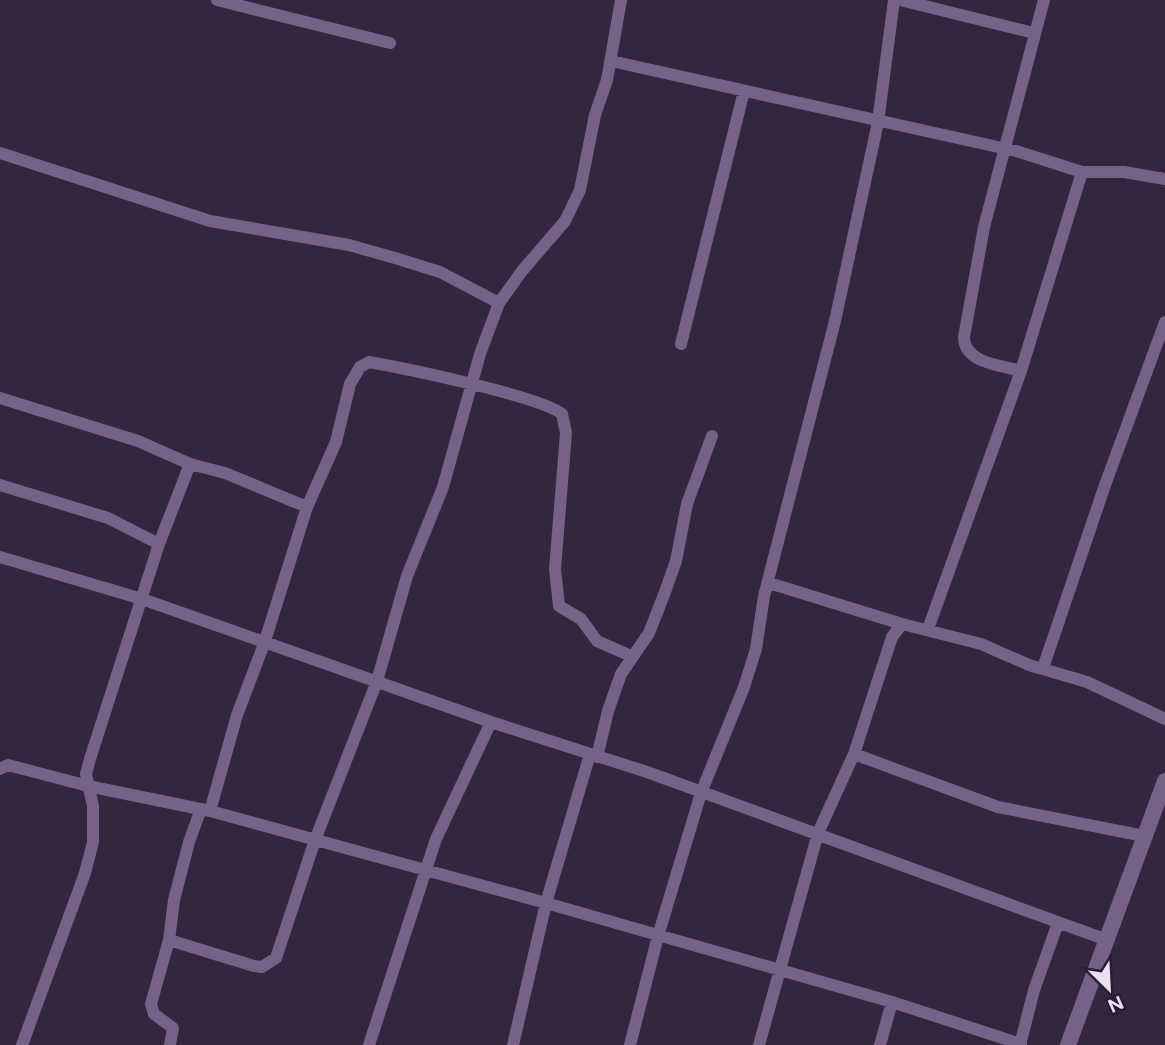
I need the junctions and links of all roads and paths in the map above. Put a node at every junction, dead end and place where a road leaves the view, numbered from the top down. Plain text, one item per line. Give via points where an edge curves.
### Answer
1 (217, 0) edge
2 (621, 0) edge
3 (894, 0) edge
4 (901, 0) edge
5 (1044, 0) edge
6 (1034, 33) junction
7 (390, 43) dead end
8 (611, 61) junction
9 (744, 91) junction
10 (878, 122) junction
11 (1006, 150) junction
12 (0, 153) edge
13 (1082, 172) junction
14 (1165, 179) edge
15 (499, 303) junction
16 (1165, 322) edge
17 (681, 344) dead end
18 (1021, 371) junction
19 (472, 384) junction
20 (0, 398) edge
21 (712, 436) dead end
22 (190, 464) junction
23 (0, 485) edge
24 (307, 507) junction
25 (159, 544) junction
26 (0, 557) edge
27 (769, 583) junction
28 (142, 599) junction
29 (902, 624) junction
30 (928, 629) junction
31 (264, 643) junction
32 (631, 656) junction
33 (1043, 668) junction
34 (377, 681) junction
35 (1165, 719) edge
36 (491, 722) junction
37 (854, 754) junction
38 (594, 756) junction
39 (0, 769) edge
40 (1165, 781) edge
41 (89, 786) junction
42 (701, 793) junction
43 (205, 810) junction
44 (818, 832) junction
45 (1144, 836) junction
46 (315, 840) junction
47 (425, 871) junction
48 (546, 903) junction
49 (1058, 923) junction
50 (658, 936) junction
51 (169, 940) junction
52 (1107, 940) junction
53 (779, 972) junction
54 (892, 1002) junction
55 (1020, 1044) edge
56 (22, 1045) edge
57 (170, 1045) edge
58 (369, 1045) edge
59 (513, 1045) edge
60 (631, 1045) edge
61 (759, 1045) edge
62 (880, 1045) edge
63 (1068, 1045) edge

1 - 7 street
2 - 8 street
3 - 10 street
4 - 6 street
5 - 6 street
6 - 11 street
8 - 9 street
8 - 15 street via 580,190 565,221
9 - 10 street
9 - 17 street
10 - 11 street
10 - 27 street via 835,321
11 - 13 street
11 - 18 street via 984,227 964,346 975,357
12 - 15 street via 210,221 349,245 395,258 447,275
13 - 14 street via 1136,173
13 - 18 street
15 - 19 street
16 - 33 street
18 - 30 street
19 - 24 street via 376,363 360,367 350,384 336,442
19 - 32 street via 547,405 562,414 566,433 555,569 559,606 581,619 597,641
19 - 34 street via 450,466 407,576
20 - 22 street via 138,440
21 - 32 street via 687,504 665,592 649,633
22 - 24 street via 225,473
22 - 25 street
23 - 25 street via 108,518
24 - 31 street
25 - 28 street
26 - 28 street
27 - 29 street
27 - 42 street via 744,687
28 - 31 street
28 - 41 street via 90,759
29 - 30 street
29 - 37 street via 881,663
30 - 33 street
31 - 34 street
31 - 43 street
32 - 38 street
33 - 35 street via 1087,682
34 - 36 street
34 - 46 street
36 - 38 street
36 - 47 street
37 - 44 street
37 - 45 street via 998,807
38 - 42 street
38 - 48 street
39 - 41 street via 8,765
40 - 45 street
41 - 43 street
41 - 56 street via 93,842 85,873
42 - 44 street
42 - 50 street
43 - 46 street
43 - 51 street via 177,888
44 - 49 street
44 - 53 street
45 - 52 street
46 - 47 street
46 - 51 street via 276,958 268,964 254,966
47 - 48 street
47 - 58 street
48 - 50 street
48 - 59 street
49 - 52 street
49 - 55 street
50 - 53 street
50 - 60 street
51 - 57 street via 151,1004 154,1014 173,1028
52 - 63 street
53 - 54 street
53 - 61 street
54 - 55 street
54 - 62 street

